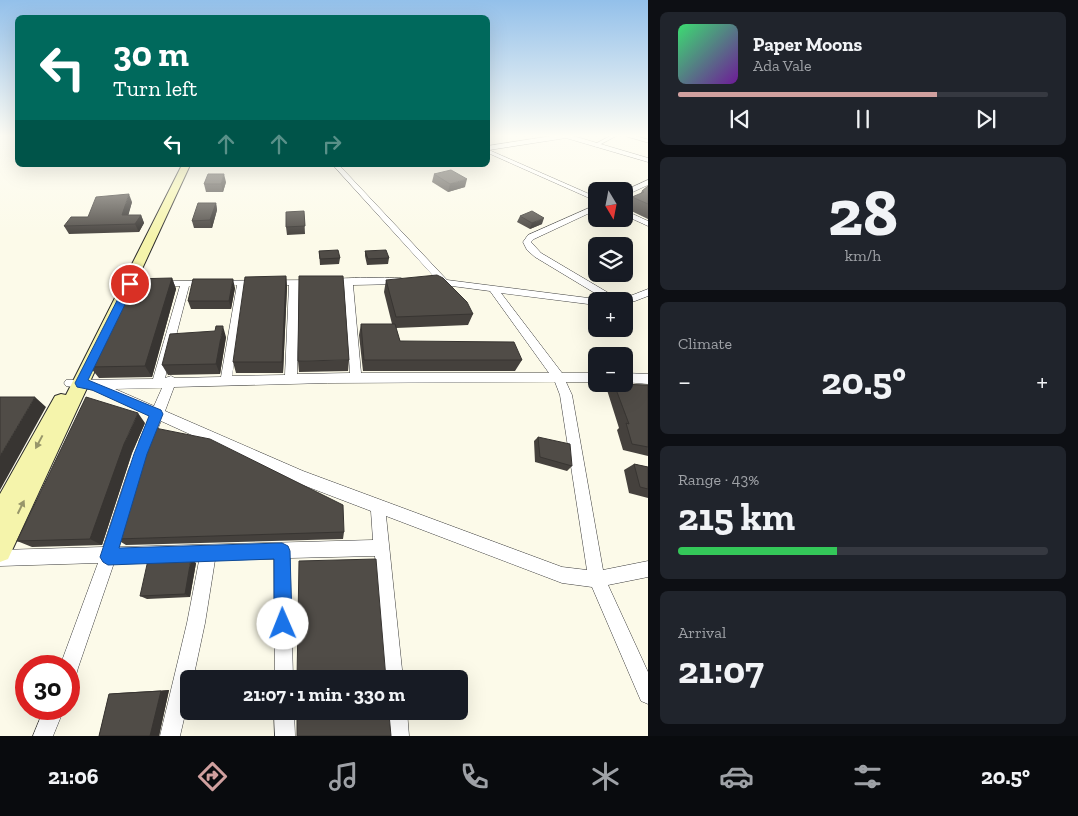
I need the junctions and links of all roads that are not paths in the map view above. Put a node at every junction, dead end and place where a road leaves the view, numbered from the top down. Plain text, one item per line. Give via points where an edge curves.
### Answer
1 (178, 169) edge
2 (184, 169) edge
3 (340, 169) edge
4 (531, 169) edge
5 (648, 182) edge
6 (633, 190) edge
7 (588, 195) edge
8 (588, 212) edge
9 (633, 216) edge
10 (648, 224) edge
11 (348, 281) junction
12 (443, 281) junction
13 (294, 282) junction
14 (135, 283) junction
15 (185, 283) junction
16 (242, 283) junction
17 (492, 288) junction
18 (601, 292) edge
19 (648, 292) edge
20 (633, 299) edge
21 (588, 301) edge
22 (558, 376) junction
23 (356, 378) junction
24 (588, 378) edge
25 (633, 378) edge
26 (291, 379) junction
27 (648, 379) edge
28 (226, 380) junction
29 (164, 382) junction
30 (82, 384) junction
31 (156, 414) junction
32 (378, 508) junction
33 (0, 515) edge
34 (382, 548) junction
35 (0, 551) edge
36 (282, 551) junction
37 (208, 554) junction
38 (108, 557) junction
39 (0, 558) edge
40 (648, 569) edge
41 (597, 580) junction
42 (74, 655) edge
43 (284, 670) edge
44 (393, 670) edge
45 (648, 694) edge
46 (50, 720) edge
47 (284, 720) edge
48 (398, 720) edge
49 (43, 736) edge
50 (170, 736) edge
51 (285, 736) edge
52 (400, 736) edge

1 - 14 main road
2 - 14 main road
3 - 12 street
4 - 7 street
5 - 6 street
8 - 18 street via 531,237 527,242 538,255
9 - 10 street
11 - 12 street
11 - 13 street
11 - 23 street
12 - 17 street
13 - 16 street
13 - 26 street
14 - 15 street
14 - 30 main road
15 - 16 street
15 - 29 street
16 - 28 street
17 - 21 street
17 - 22 street
19 - 20 street
22 - 23 street
22 - 24 street
22 - 41 street via 574,435
23 - 26 street
25 - 27 street
26 - 28 street
28 - 29 street
29 - 30 street
29 - 31 street
30 - 31 street
30 -> 33 main road
35 -> 30 main road
31 - 32 street
31 - 38 street
32 - 34 street
32 - 41 street via 562,575
34 - 36 street
34 - 44 street
36 - 37 street
36 - 43 street
37 - 38 street
37 - 50 street
38 - 39 street
38 - 42 street
40 - 41 street
41 - 45 street
46 - 49 street
47 - 51 street
48 - 52 street

